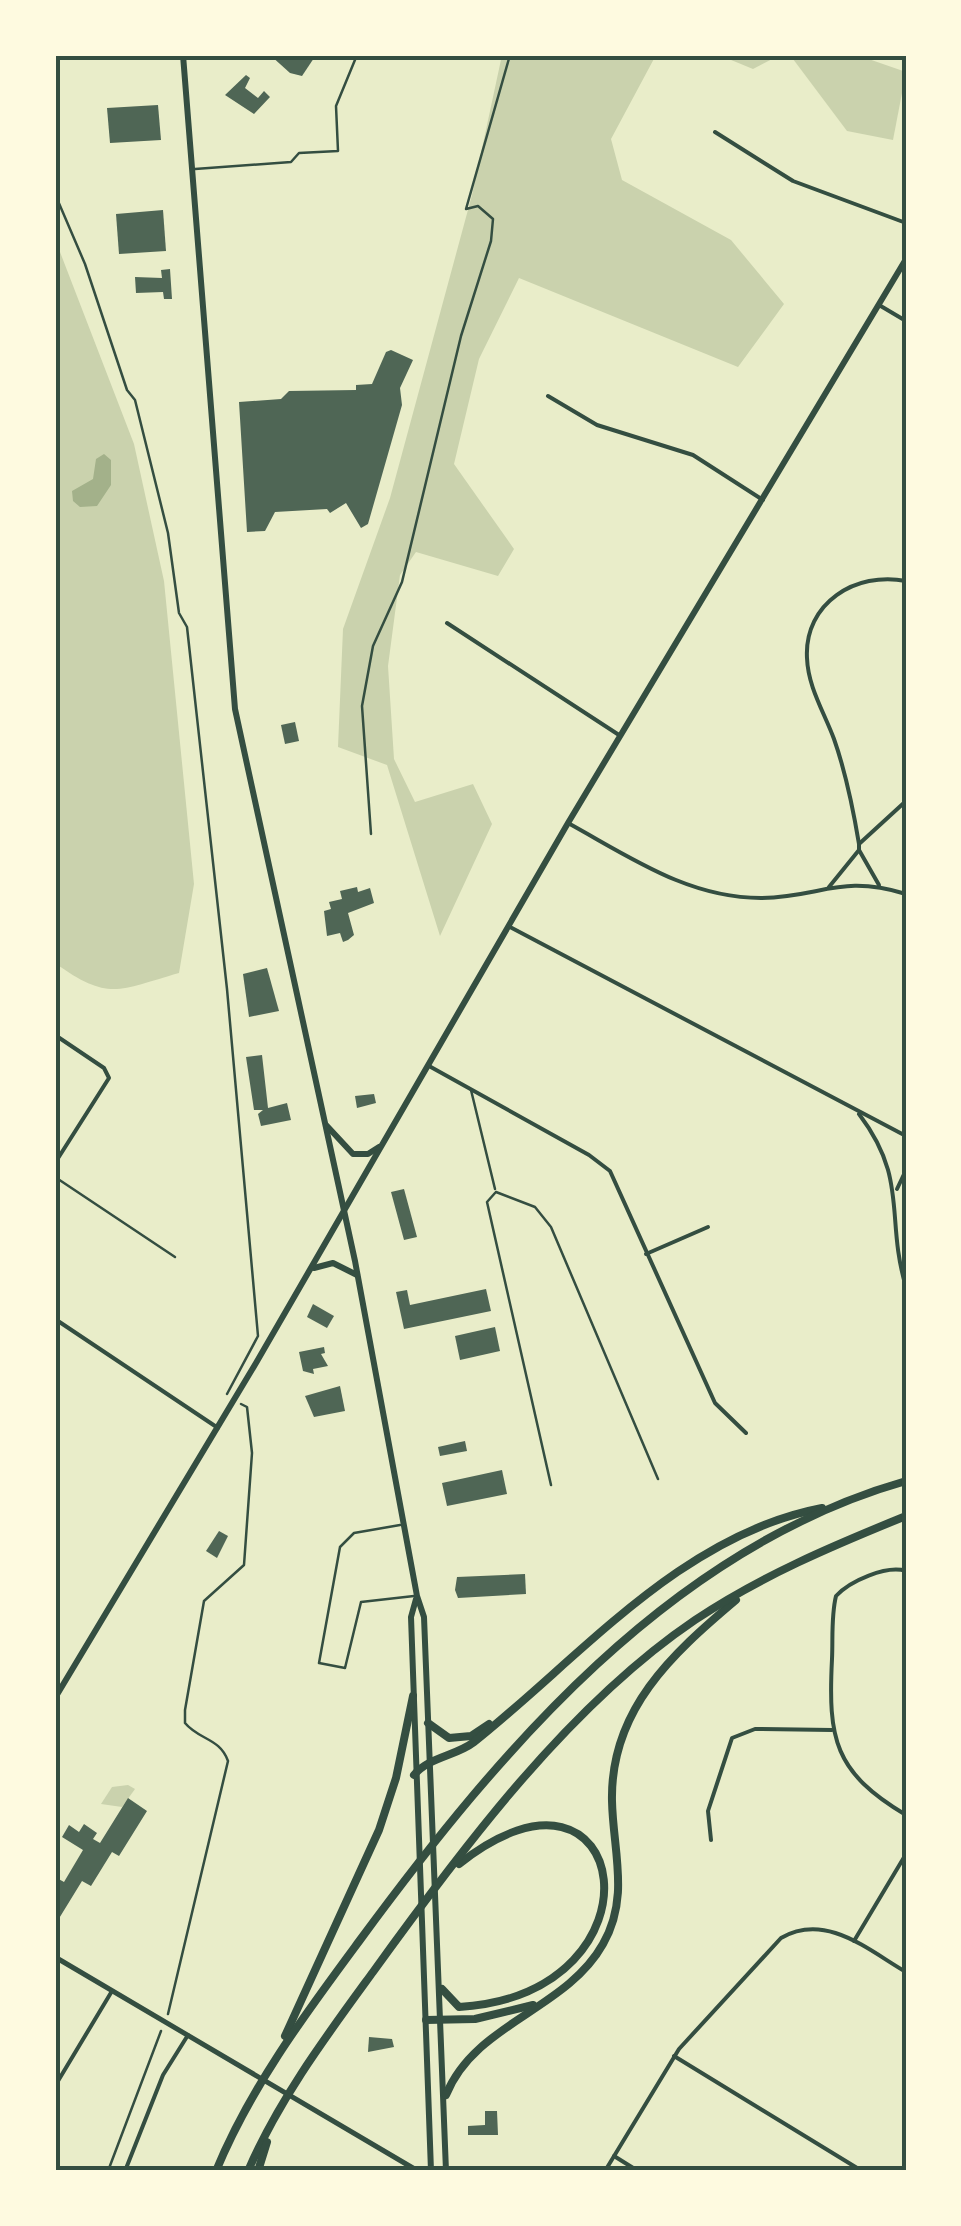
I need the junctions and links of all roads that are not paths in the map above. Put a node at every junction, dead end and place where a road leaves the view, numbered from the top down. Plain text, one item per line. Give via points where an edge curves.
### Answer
1 (183, 55) edge
2 (357, 55) edge
3 (715, 132) dead end
4 (192, 170) junction
5 (906, 223) edge
6 (906, 259) edge
7 (879, 305) junction
8 (906, 321) edge
9 (548, 396) dead end
10 (762, 500) junction
11 (906, 581) edge
12 (447, 623) dead end
13 (620, 736) junction
14 (906, 801) edge
15 (568, 824) junction
16 (859, 847) junction
17 (880, 886) junction
18 (829, 887) junction
19 (906, 894) edge
20 (510, 927) junction
21 (55, 1035) edge
22 (429, 1066) junction
23 (470, 1088) junction
24 (856, 1110) junction
25 (323, 1121) junction
26 (906, 1136) edge
27 (384, 1143) junction
28 (55, 1162) edge
29 (906, 1170) edge
30 (55, 1176) edge
31 (496, 1192) junction
32 (896, 1194) junction
33 (344, 1212) junction
34 (708, 1227) dead end
35 (646, 1254) junction
36 (175, 1256) dead end
37 (310, 1272) junction
38 (358, 1276) junction
39 (906, 1287) edge
40 (55, 1319) edge
41 (218, 1428) junction
42 (746, 1433) dead end
43 (658, 1479) dead end
44 (906, 1481) edge
45 (551, 1484) dead end
46 (832, 1506) junction
47 (906, 1516) edge
48 (406, 1524) junction
49 (906, 1571) edge
50 (758, 1582) junction
51 (417, 1596) junction
52 (413, 1696) junction
53 (55, 1698) edge
54 (506, 1714) junction
55 (428, 1724) junction
56 (832, 1730) junction
57 (428, 1763) junction
58 (414, 1775) junction
59 (906, 1815) edge
60 (711, 1840) dead end
61 (906, 1854) edge
62 (461, 1858) junction
63 (854, 1941) junction
64 (55, 1957) edge
65 (906, 1972) edge
66 (442, 1989) junction
67 (112, 1990) junction
68 (542, 2002) junction
69 (426, 2020) junction
70 (444, 2020) junction
71 (188, 2035) junction
72 (278, 2053) junction
73 (674, 2056) junction
74 (55, 2086) edge
75 (446, 2095) junction
76 (273, 2122) junction
77 (614, 2156) junction
78 (126, 2171) edge
79 (216, 2171) edge
80 (248, 2171) edge
81 (258, 2171) edge
82 (418, 2171) edge
83 (430, 2171) edge
84 (446, 2171) edge
85 (605, 2171) edge
86 (638, 2171) edge
87 (862, 2171) edge

1 - 4 main road
2 - 4 lane via 336,106 338,152
3 - 5 street via 793,181
4 - 25 main road via 235,709
6 - 7 main road
7 - 8 street
7 - 10 main road
9 - 10 street via 605,428 682,449
10 - 13 main road
11 - 16 street via 843,589 819,612 807,646 808,672 847,780
12 - 13 street
13 - 15 main road
14 - 16 street
15 - 18 street via 700,891 761,898
15 - 20 main road
16 - 17 street
16 - 18 street
17 - 18 street
17 - 19 street
20 - 22 main road
20 - 24 street
21 - 28 street via 109,1078
22 - 23 street
22 - 27 main road
23 - 31 lane
23 - 35 street via 610,1171
24 - 26 street
24 - 32 street via 874,1133
25 - 27 main road via 353,1154 368,1154
25 - 33 main road
27 - 33 main road
29 - 32 street
30 - 36 lane
31 - 43 lane via 536,1207 550,1227
31 - 45 lane via 486,1202
32 - 39 street
33 - 37 main road
33 - 38 main road
34 - 35 street
35 - 42 street via 715,1404
37 - 38 main road via 333,1263
37 - 41 main road
38 - 48 main road
40 - 41 street
41 - 53 main road
44 - 46 highway
46 - 54 highway via 800,1512 694,1563 644,1596
46 - 72 highway via 696,1582 552,1710 396,1892
47 - 50 highway
48 - 51 main road
48 - 51 lane via 354,1534 340,1546 319,1663 346,1668 361,1602
49 - 56 street via 889,1570 836,1596
50 - 62 highway via 692,1622 626,1676
50 - 68 highway via 668,1659 633,1710 613,1785 616,1914 588,1964
51 - 52 main road via 411,1617
51 - 55 main road via 424,1617
52 - 58 main road
52 - 72 highway via 379,1830
54 - 55 highway via 470,1736 449,1738
54 - 57 highway via 470,1745
55 - 57 main road
56 - 59 street via 855,1778
56 - 60 street via 755,1729 732,1738 708,1811
57 - 58 highway
57 - 66 main road
58 - 69 main road
61 - 63 street
62 - 66 highway via 509,1832 556,1826 593,1849 606,1872 606,1897 577,1952 533,1993 459,2007
62 - 76 highway
63 - 65 street
63 - 73 street via 814,1928 781,1938
64 - 67 street
66 - 70 main road
67 - 71 street
67 - 74 street
68 - 70 highway via 510,2013
68 - 75 highway via 464,2059
69 - 70 highway
69 - 83 main road
70 - 75 main road
71 - 78 street via 162,2075
71 - 82 street
72 - 79 highway
73 - 77 street
73 - 87 street
75 - 84 main road
76 - 80 highway
76 - 81 highway
77 - 85 street
77 - 86 street

